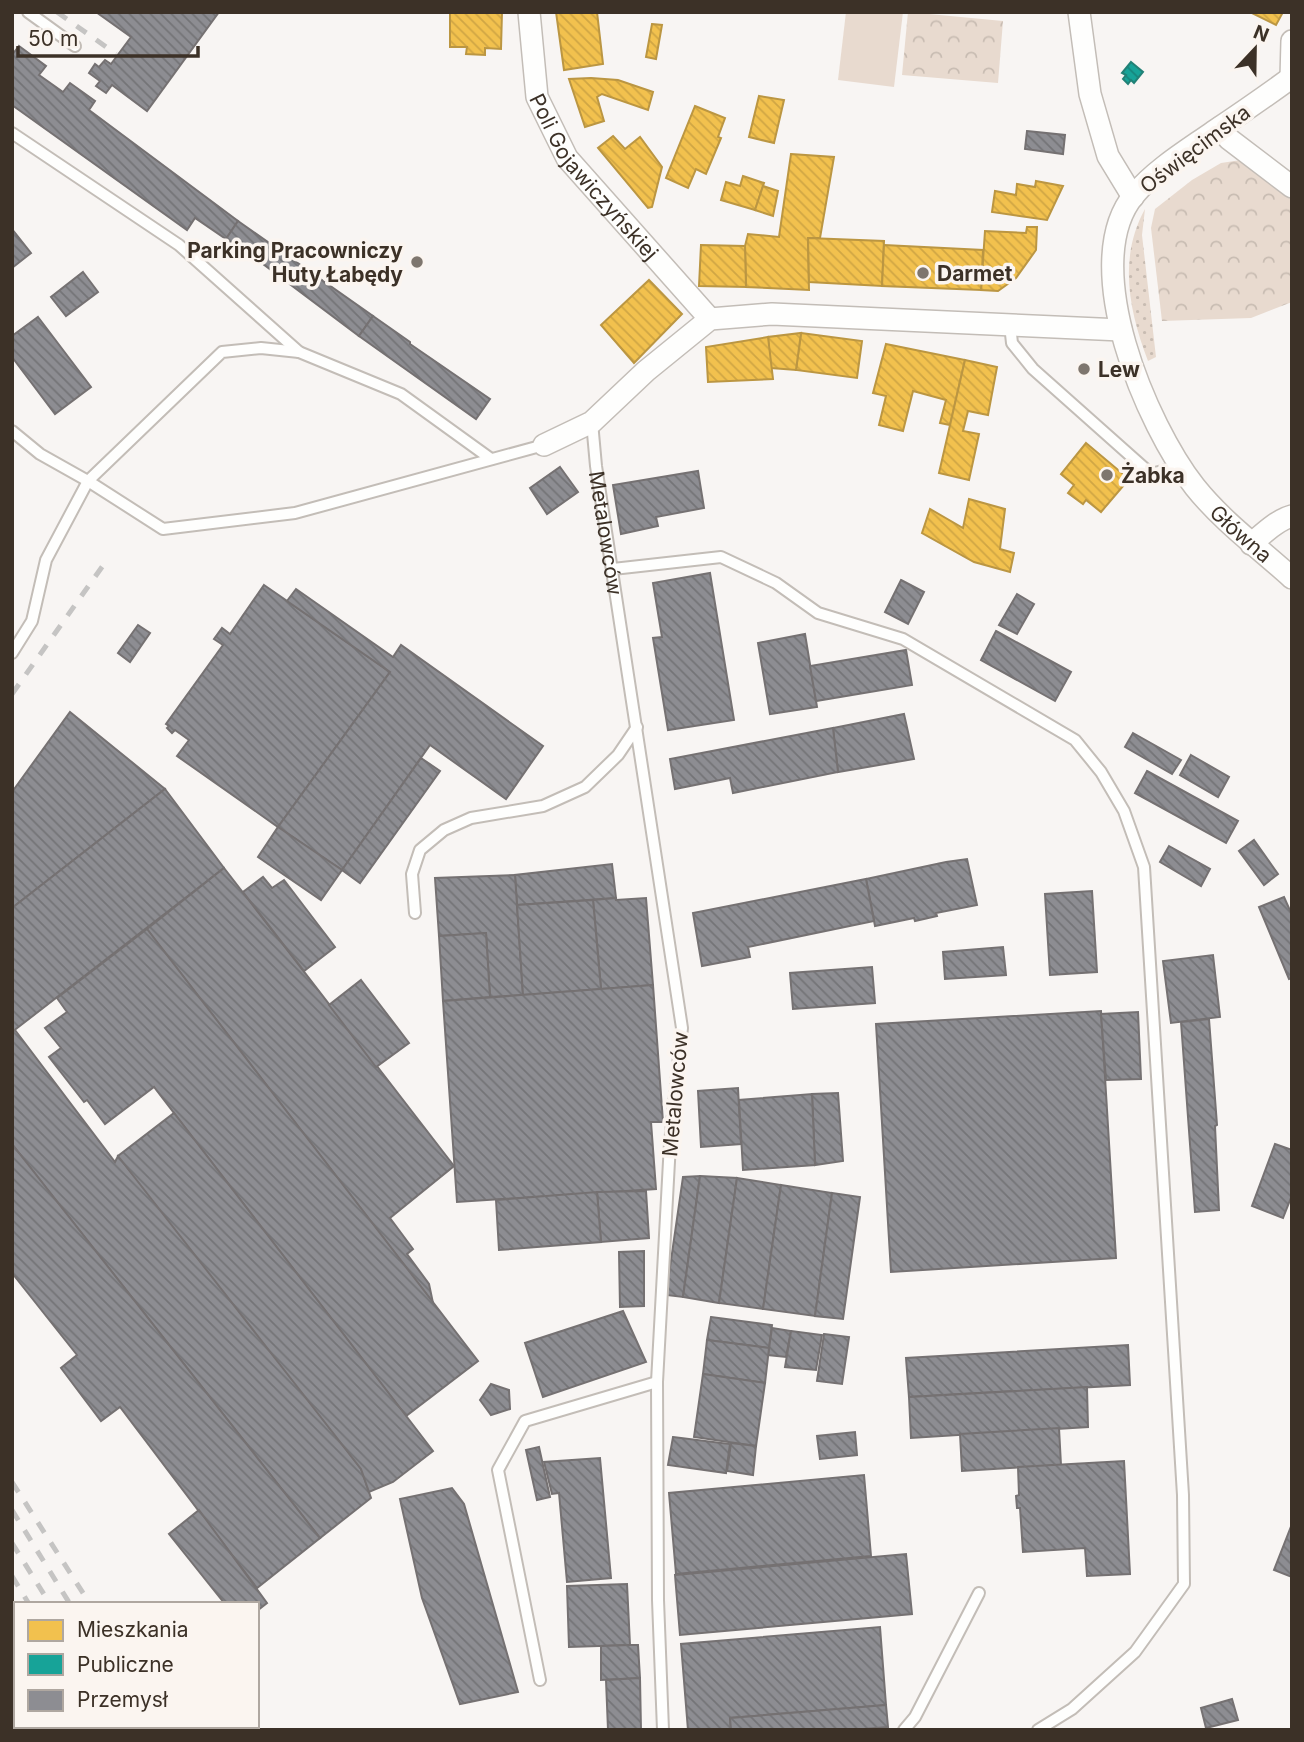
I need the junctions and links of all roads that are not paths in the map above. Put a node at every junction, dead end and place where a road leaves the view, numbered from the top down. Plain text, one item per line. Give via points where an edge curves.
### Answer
1 (28, 12) edge
2 (529, 12) edge
3 (1079, 12) edge
4 (1292, 41) edge
5 (75, 46) dead end
6 (1291, 78) edge
7 (1221, 127) junction
8 (12, 133) edge
9 (1292, 187) edge
10 (1133, 197) junction
11 (710, 319) junction
12 (1010, 325) junction
13 (1121, 330) junction
14 (299, 352) junction
15 (592, 422) junction
16 (12, 431) edge
17 (544, 445) joint
18 (491, 459) junction
19 (1182, 466) junction
20 (88, 481) junction
21 (1292, 516) edge
22 (1251, 544) junction
23 (613, 569) junction
24 (1292, 578) edge
25 (12, 653) edge
26 (637, 727) junction
27 (415, 913) dead end
28 (657, 1382) junction
29 (979, 1593) dead end
30 (540, 1680) dead end
31 (663, 1730) edge
32 (904, 1730) edge
33 (1038, 1730) edge

1 - 5 lane
2 - 11 street, Poli Gojawiczyńskiej via 537,97 567,158
3 - 10 street via 1090,94 1108,156
4 - 6 street
6 - 7 street, Oświęcimska
7 - 9 street via 1229,139
7 - 10 street, Oświęcimska via 1157,173
8 - 14 lane via 179,245
10 - 13 street, Główna via 1112,253
11 - 12 street via 772,314
11 - 15 street
12 - 13 street
12 - 19 lane via 1012,343 1033,369 1151,474
13 - 19 street, Główna via 1150,411
14 - 18 lane via 401,394
14 - 20 lane via 261,348 222,352
15 - 17 street
15 - 23 lane, Metalowców
16 - 20 lane via 40,454
17 - 18 lane
18 - 20 lane via 295,513 163,530
19 - 22 street, Główna via 1194,486
20 - 25 lane via 46,560 32,621
21 - 22 street
22 - 24 street, Główna
23 - 26 lane, Metalowców
23 - 33 lane via 721,557 776,583 818,613 903,639 1075,740 1124,811 1144,867 1183,1494 1184,1584 1135,1652 1072,1709
26 - 27 lane via 618,755 585,787 543,806 471,818 428,843 420,850 412,873
26 - 28 lane, Metalowców via 682,1028 670,1143
28 - 30 lane via 525,1422 498,1470
28 - 31 lane, Metalowców
29 - 32 lane

